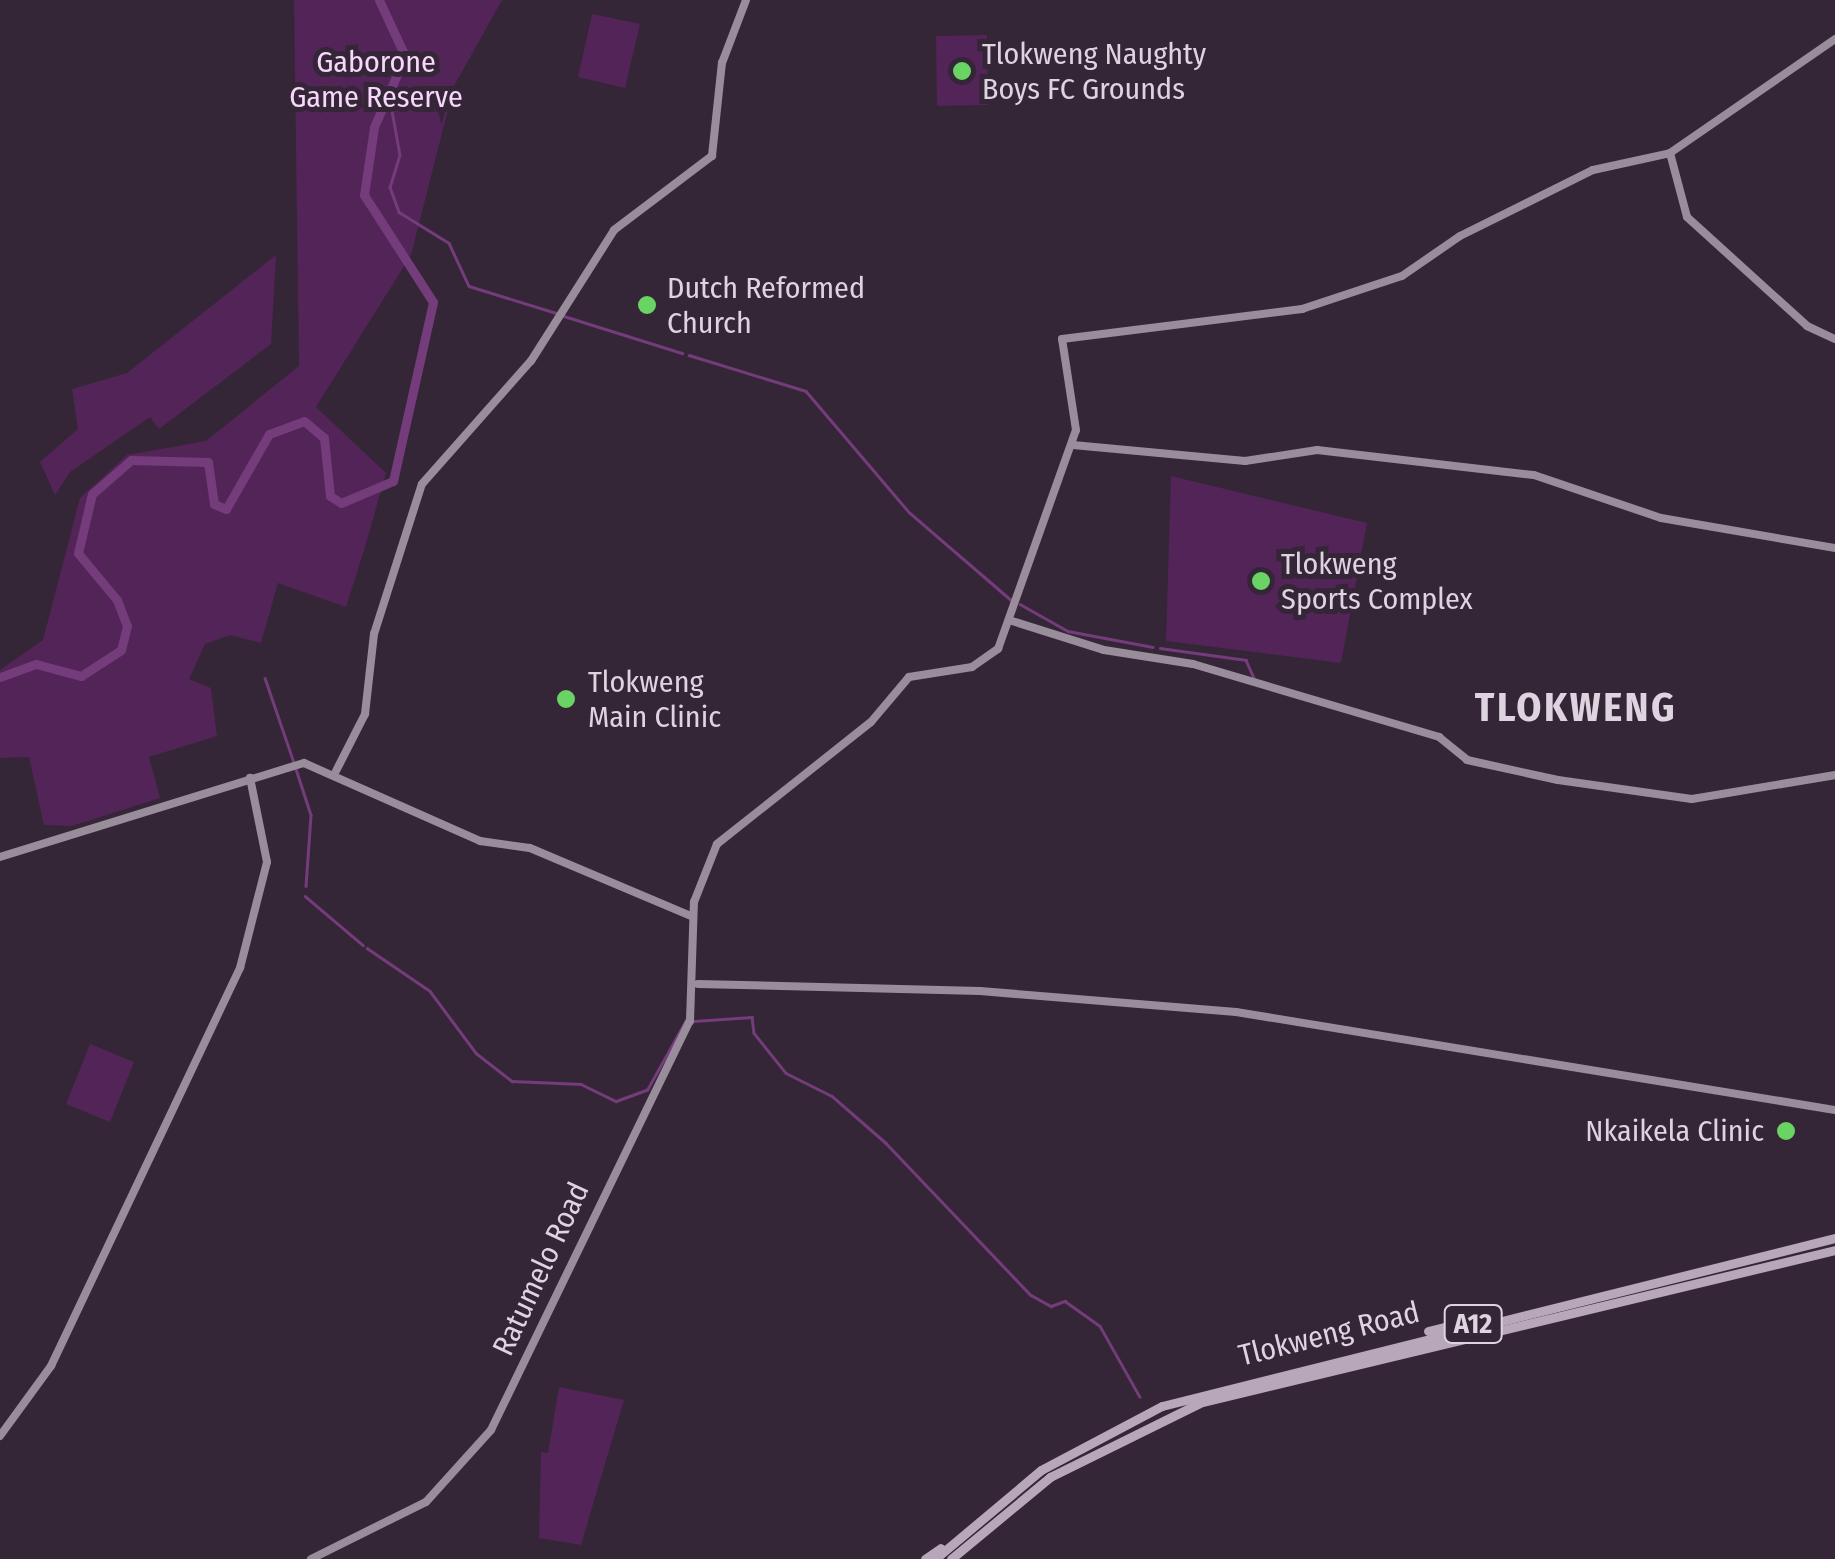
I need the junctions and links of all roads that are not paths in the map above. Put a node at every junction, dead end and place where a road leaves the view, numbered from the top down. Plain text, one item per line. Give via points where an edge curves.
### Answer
1 (746, 0) edge
2 (1835, 40) edge
3 (1670, 153) junction
4 (1835, 339) edge
5 (1073, 445) junction
6 (1835, 548) edge
7 (1012, 621) junction
8 (336, 771) junction
9 (1835, 775) edge
10 (250, 778) junction
11 (0, 858) edge
12 (694, 902) junction
13 (678, 912) junction
14 (692, 917) junction
15 (698, 984) junction
16 (1835, 1110) edge
17 (1835, 1238) edge
18 (1835, 1250) edge
19 (0, 1436) edge
20 (958, 1537) junction
21 (311, 1559) edge
22 (925, 1559) edge
23 (935, 1559) edge
24 (951, 1559) edge

1 - 8 street via 722,64 712,156 614,230 531,362 422,484 374,634 365,714
2 - 3 street
3 - 4 street via 1686,217 1806,326
3 - 5 street via 1593,170 1460,236 1414,270 1330,302 1062,339
5 - 6 street via 1245,461 1317,450 1534,474 1662,518
5 - 7 street, Ratumelo Road
7 - 9 street via 1104,650 1193,664 1439,737 1468,760 1558,780 1692,798
7 - 12 street, Ratumelo Road via 988,660 909,676 871,722 740,820 717,844
8 - 10 street via 298,763
8 - 13 street via 480,841 530,848
10 - 11 street
10 - 19 street via 267,862 230,994 42,1385
12 - 13 street
12 - 14 street, Ratumelo Road
13 - 14 street
14 - 15 street, Ratumelo Road
15 - 16 street via 980,992 1236,1012
15 - 21 street, Ratumelo Road via 690,1021 478,1452 426,1502
17 - 20 main road, Tlokweng Road / A12 via 1485,1321 1444,1321 1413,1339 1162,1406 1040,1470
18 - 24 main road, Tlokweng Road / A12 via 1202,1402 1050,1477
20 - 22 main road
20 - 23 main road, Tlokweng Road / A12

